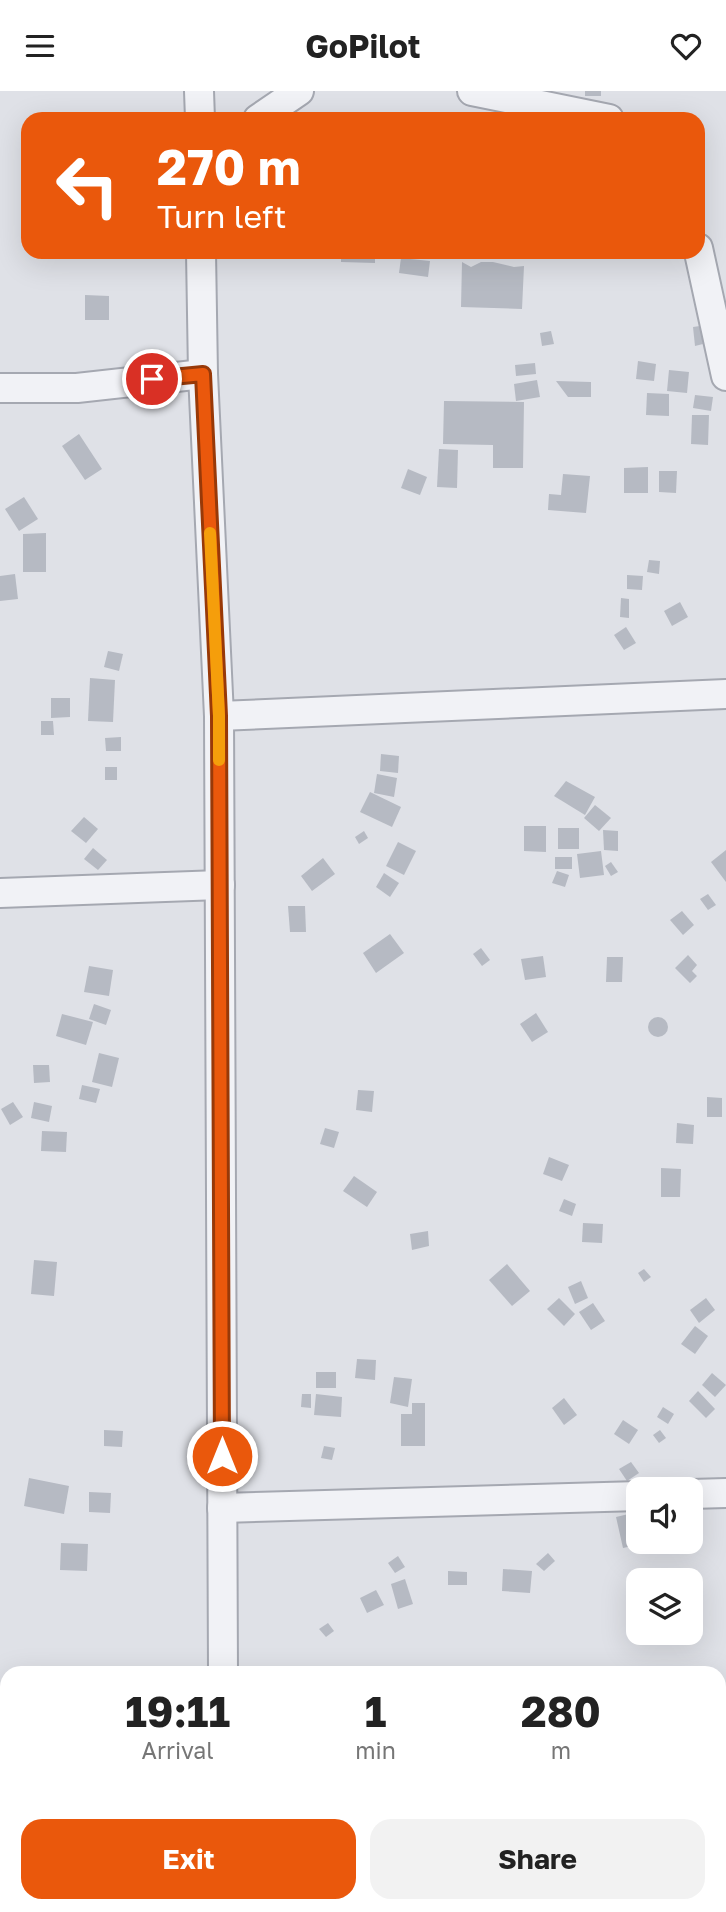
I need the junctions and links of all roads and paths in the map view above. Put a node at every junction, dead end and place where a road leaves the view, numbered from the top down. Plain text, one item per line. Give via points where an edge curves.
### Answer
1 (199, 91) edge
2 (299, 91) edge
3 (472, 91) edge
4 (200, 112) edge
5 (268, 112) edge
6 (575, 112) edge
7 (201, 259) edge
8 (700, 259) edge
9 (203, 374) junction
10 (726, 376) edge
11 (0, 388) edge
12 (726, 694) edge
13 (219, 716) junction
14 (220, 885) junction
15 (0, 893) edge
16 (726, 1493) edge
17 (703, 1494) edge
18 (626, 1496) edge
19 (222, 1508) junction
20 (223, 1666) edge

1 - 4 street
2 - 5 street
3 - 6 street
7 - 9 street
8 - 10 street
9 - 11 street via 77,388
9 - 13 street
12 - 13 street
13 - 14 street
14 - 15 street
14 - 19 street
16 - 17 street
18 - 19 street
19 - 20 street

